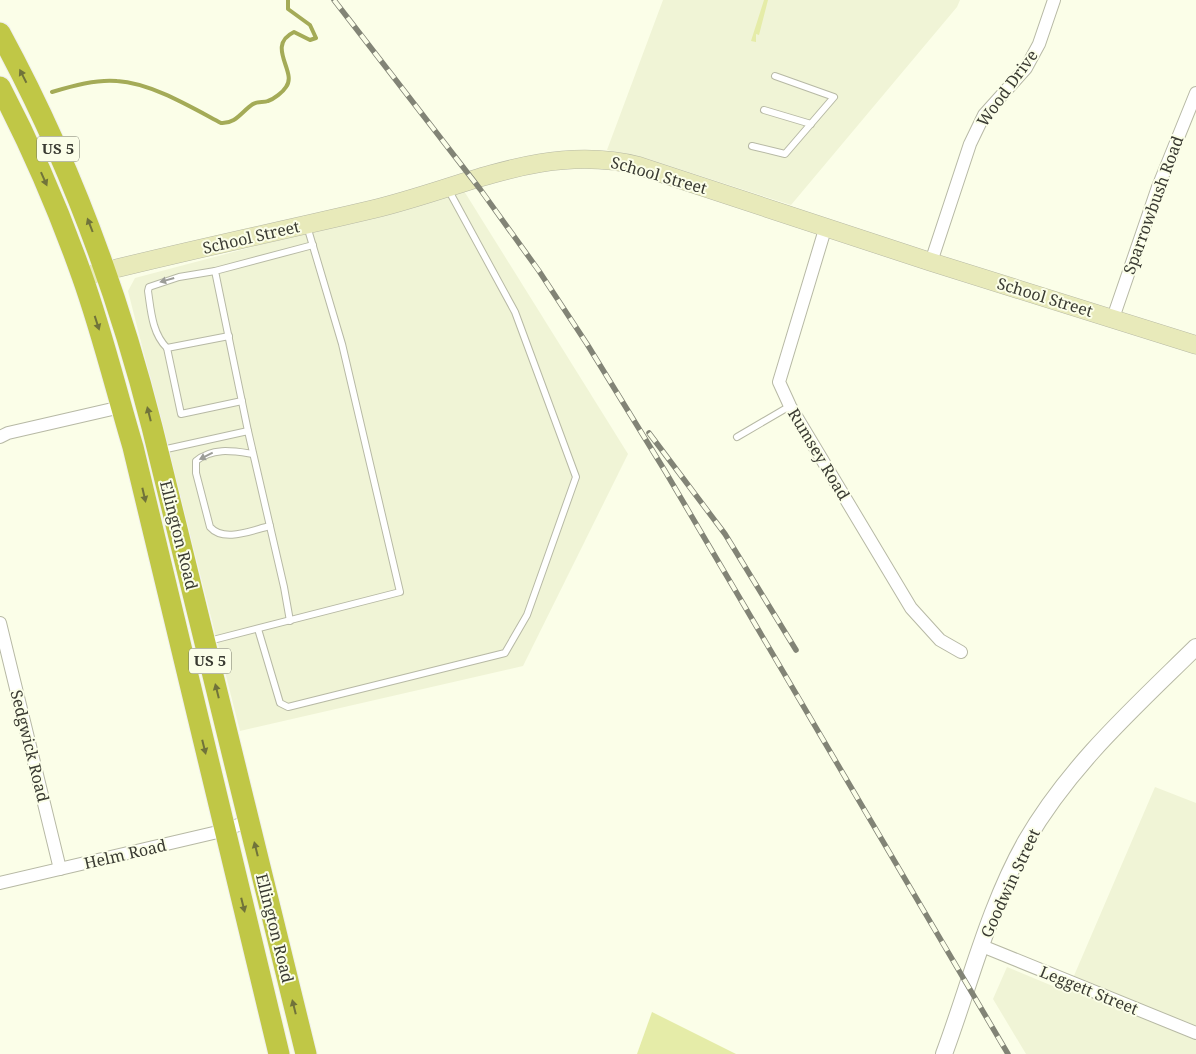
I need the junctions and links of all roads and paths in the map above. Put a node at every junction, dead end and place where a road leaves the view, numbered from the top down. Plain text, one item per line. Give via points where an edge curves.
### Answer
1 (1054, 0) edge
2 (0, 32) edge
3 (775, 76) dead end
4 (0, 87) edge
5 (1196, 93) edge
6 (764, 110) dead end
7 (811, 124) junction
8 (752, 146) dead end
9 (448, 187) junction
10 (306, 224) junction
11 (826, 226) junction
12 (313, 245) junction
13 (932, 262) junction
14 (107, 270) junction
15 (215, 271) junction
16 (82, 277) junction
17 (1113, 318) junction
18 (229, 336) junction
19 (1196, 346) edge
20 (167, 348) junction
21 (242, 401) junction
22 (790, 406) junction
23 (121, 407) junction
24 (248, 430) junction
25 (0, 437) edge
26 (737, 437) dead end
27 (158, 451) junction
28 (253, 454) junction
29 (270, 526) junction
30 (290, 621) junction
31 (0, 623) edge
32 (258, 629) junction
33 (205, 642) junction
34 (1196, 647) edge
35 (180, 649) junction
36 (961, 652) dead end
37 (249, 820) junction
38 (225, 831) junction
39 (60, 869) junction
40 (0, 883) edge
41 (982, 946) junction
42 (1196, 1033) edge
43 (279, 1054) edge
44 (306, 1054) edge
45 (944, 1054) edge

1 - 13 street, Wood Drive via 1039,44 1026,68 984,115 970,144
14 -> 2 highway, Ellington Road / US 5 via 55,142
3 - 7 lane via 834,97
4 -> 16 highway, Ellington Road / US 5 via 44,180
5 - 17 street, Sparrowbush Road via 1158,186
6 - 7 lane
7 - 8 lane via 785,154
9 - 10 main road, School Street
9 - 11 main road, School Street via 493,173 551,161 605,159 640,166
9 - 32 lane via 515,312 576,477 527,615 505,653 288,707 280,703
10 - 12 lane
10 - 14 main road, School Street
11 - 13 main road, School Street
11 - 22 street, Rumsey Road via 779,382
12 - 15 lane
12 - 30 lane via 342,344 400,592
13 - 17 main road, School Street
14 - 16 main road, School Street
27 -> 14 highway, Ellington Road / US 5
15 - 18 lane
15 -> 20 lane via 178,277 149,287 154,326
16 -> 23 highway, Ellington Road / US 5
17 - 19 main road, School Street
18 - 20 lane
18 - 21 lane
20 - 21 lane via 181,414
21 - 24 lane
22 - 26 lane
22 - 36 street, Rumsey Road via 911,608 940,640
23 - 25 street
23 -> 35 highway, Ellington Road / US 5
24 - 27 lane
24 - 28 lane
27 - 33 highway, Ellington Road / US 5
28 - 29 lane
28 -> 29 lane via 212,452 196,461 196,473 210,527 215,532 229,535
29 - 30 lane
30 - 32 lane
31 - 39 street, Sedgwick Road
32 - 33 lane
33 - 35 highway
37 -> 33 highway, Ellington Road / US 5
34 - 41 street, Goodwin Street via 1091,750 1061,787 1026,842
35 -> 38 highway, Ellington Road / US 5
37 - 38 street, Helm Road
44 -> 37 highway, Ellington Road / US 5
38 - 39 street, Helm Road
38 -> 43 highway, Ellington Road / US 5
39 - 40 street, Helm Road
41 - 42 street, Leggett Street
41 - 45 street, Goodwin Street

